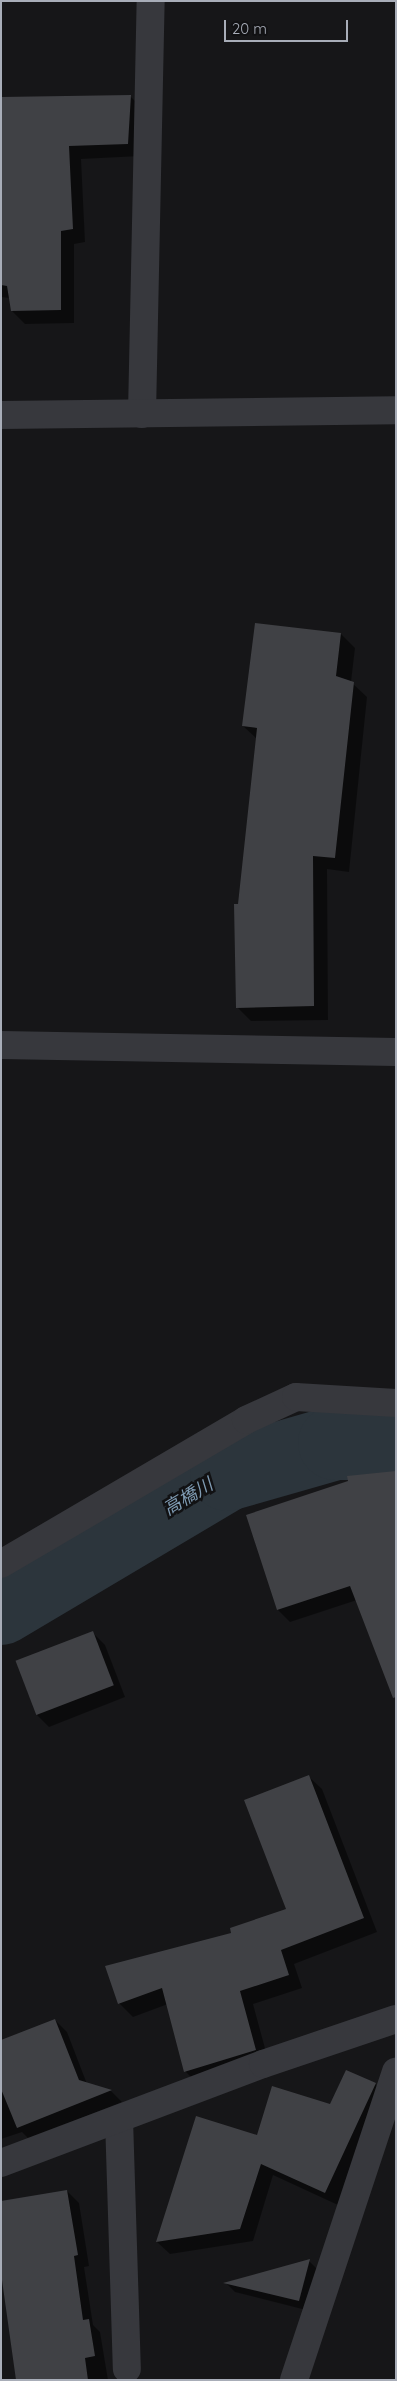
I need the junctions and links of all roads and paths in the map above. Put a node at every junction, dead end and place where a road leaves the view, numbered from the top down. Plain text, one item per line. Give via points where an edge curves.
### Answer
1 (151, 1) edge
2 (396, 410) edge
3 (142, 414) junction
4 (1, 415) edge
5 (1, 1045) edge
6 (396, 1052) edge
7 (396, 1403) edge
8 (1, 1564) edge
9 (396, 2020) edge
10 (396, 2071) edge
11 (119, 2118) junction
12 (1, 2163) edge
13 (127, 2370) dead end
14 (294, 2380) edge

1 - 3 street
2 - 3 street
3 - 4 street
5 - 6 street
7 - 8 street via 296,1397 246,1420
9 - 11 street via 264,2064
10 - 14 street
11 - 12 street
11 - 13 street

